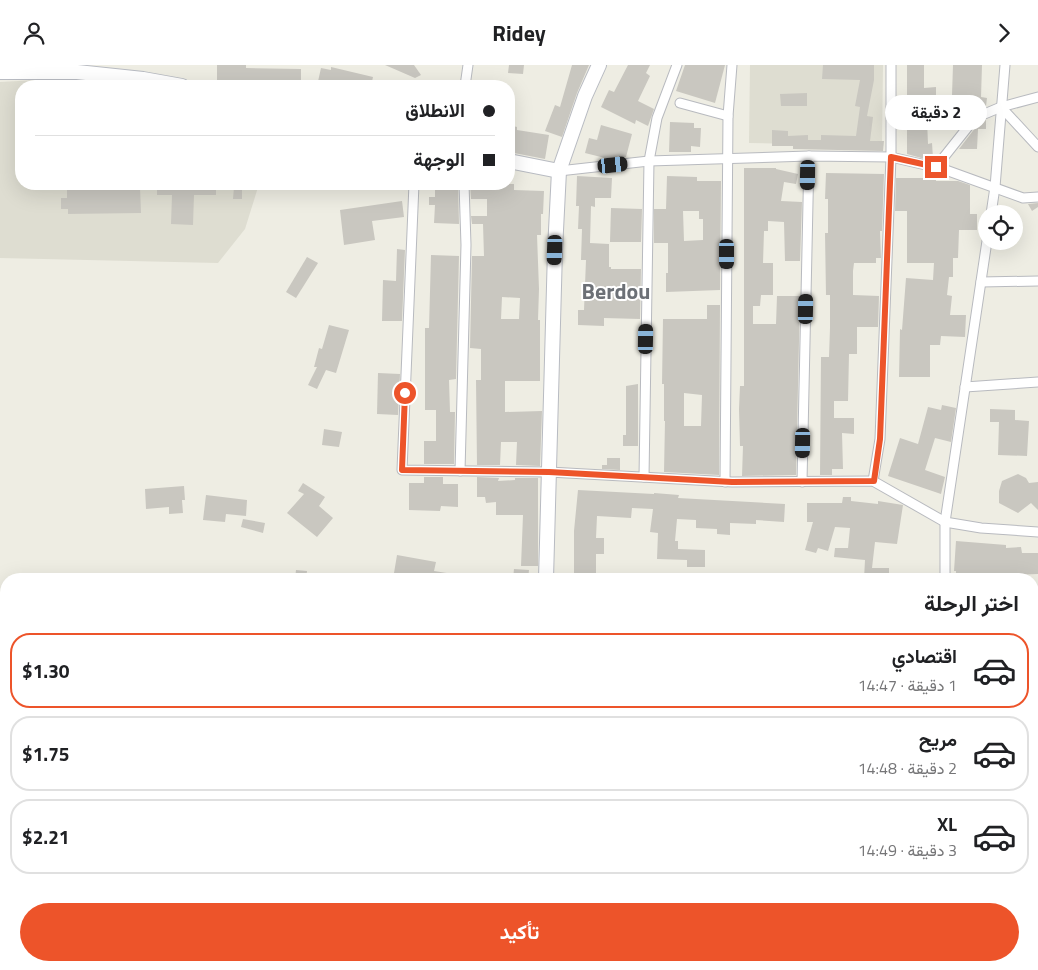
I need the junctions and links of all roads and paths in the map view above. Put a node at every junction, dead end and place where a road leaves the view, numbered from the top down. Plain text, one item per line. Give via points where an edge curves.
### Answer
1 (468, 65) edge
2 (599, 65) edge
3 (677, 65) edge
4 (732, 65) edge
5 (891, 65) edge
6 (1005, 65) edge
7 (30, 68) edge
8 (0, 72) edge
9 (149, 80) edge
10 (466, 80) edge
11 (1038, 97) edge
12 (680, 103) dead end
13 (1001, 107) junction
14 (728, 116) junction
15 (1038, 147) edge
16 (809, 156) junction
17 (891, 157) junction
18 (727, 159) junction
19 (649, 161) junction
20 (515, 162) edge
21 (936, 167) junction
22 (559, 171) junction
23 (995, 187) junction
24 (414, 190) edge
25 (464, 190) edge
26 (1038, 197) edge
27 (992, 205) edge
28 (986, 250) edge
29 (1038, 281) edge
30 (981, 282) junction
31 (1038, 383) edge
32 (965, 387) junction
33 (460, 471) junction
34 (549, 472) junction
35 (644, 477) junction
36 (874, 481) junction
37 (725, 482) junction
38 (802, 482) junction
39 (945, 522) junction
40 (1038, 532) edge
41 (546, 573) edge
42 (945, 573) edge

1 - 10 street
2 - 22 main road via 584,96
3 - 19 street via 657,118
4 - 14 street
5 - 17 street
6 - 13 street
7 - 8 main road
7 - 9 main road
11 - 13 street
12 - 14 street
13 - 15 street
13 - 21 street via 975,118
13 - 23 street
14 - 18 street
16 - 17 street
16 - 18 street
16 - 38 street
17 - 21 street
17 - 36 street via 880,439
18 - 19 street
18 - 37 street
19 - 22 street
19 - 35 street
20 - 22 main road
21 - 23 street
22 - 34 main road
23 - 26 street via 1023,198
23 - 27 street
24 - 33 street via 402,470
25 - 33 street via 466,245
28 - 30 street
29 - 30 street
30 - 32 street
31 - 32 street
32 - 39 street
33 - 34 street
34 - 35 street
34 - 41 main road
35 - 37 street
36 - 38 street
36 - 39 street
37 - 38 street
39 - 40 street
39 - 42 street

